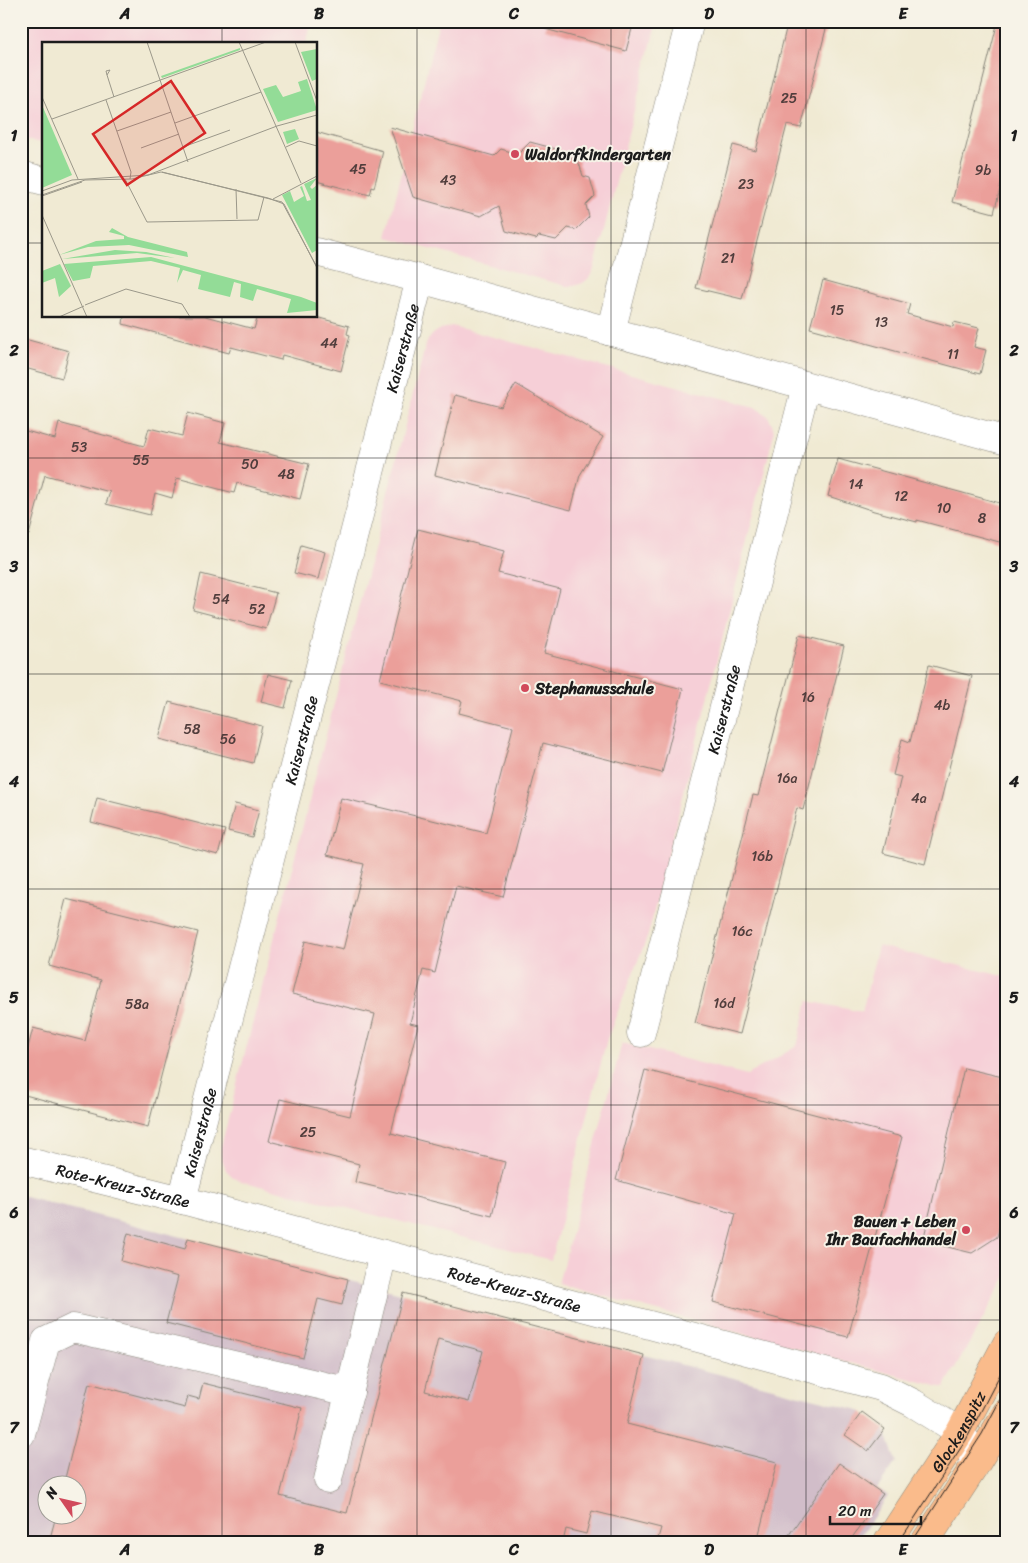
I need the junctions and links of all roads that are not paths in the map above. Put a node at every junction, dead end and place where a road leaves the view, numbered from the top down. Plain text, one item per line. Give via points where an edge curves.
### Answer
1 (690, 21) edge
2 (21, 175) edge
3 (42, 180) edge
4 (318, 253) edge
5 (420, 279) junction
6 (611, 332) junction
7 (806, 386) junction
8 (1007, 441) edge
9 (642, 1033) dead end
10 (21, 1160) edge
11 (182, 1200) junction
12 (383, 1254) junction
13 (1007, 1343) edge
14 (350, 1392) junction
15 (1007, 1412) edge
16 (960, 1432) junction
17 (21, 1434) edge
18 (974, 1467) junction
19 (328, 1480) dead end
20 (934, 1539) edge
21 (888, 1542) edge

1 - 6 street
2 - 3 street
4 - 5 street
5 - 6 street
5 - 11 street, Kaiserstraße
6 - 7 street
7 - 8 street
7 - 9 street, Kaiserstraße
10 - 11 street, Rote-Kreuz-Straße
11 - 12 street, Rote-Kreuz-Straße
12 - 14 street
12 - 16 street, Rote-Kreuz-Straße via 881,1387
13 - 16 main road, Glockenspitz
14 - 17 street via 73,1328 46,1341
14 - 19 street
15 - 18 main road, Glockenspitz
16 - 18 street, Rote-Kreuz-Straße via 972,1450
16 - 21 main road, Glockenspitz
18 - 20 main road, Glockenspitz

